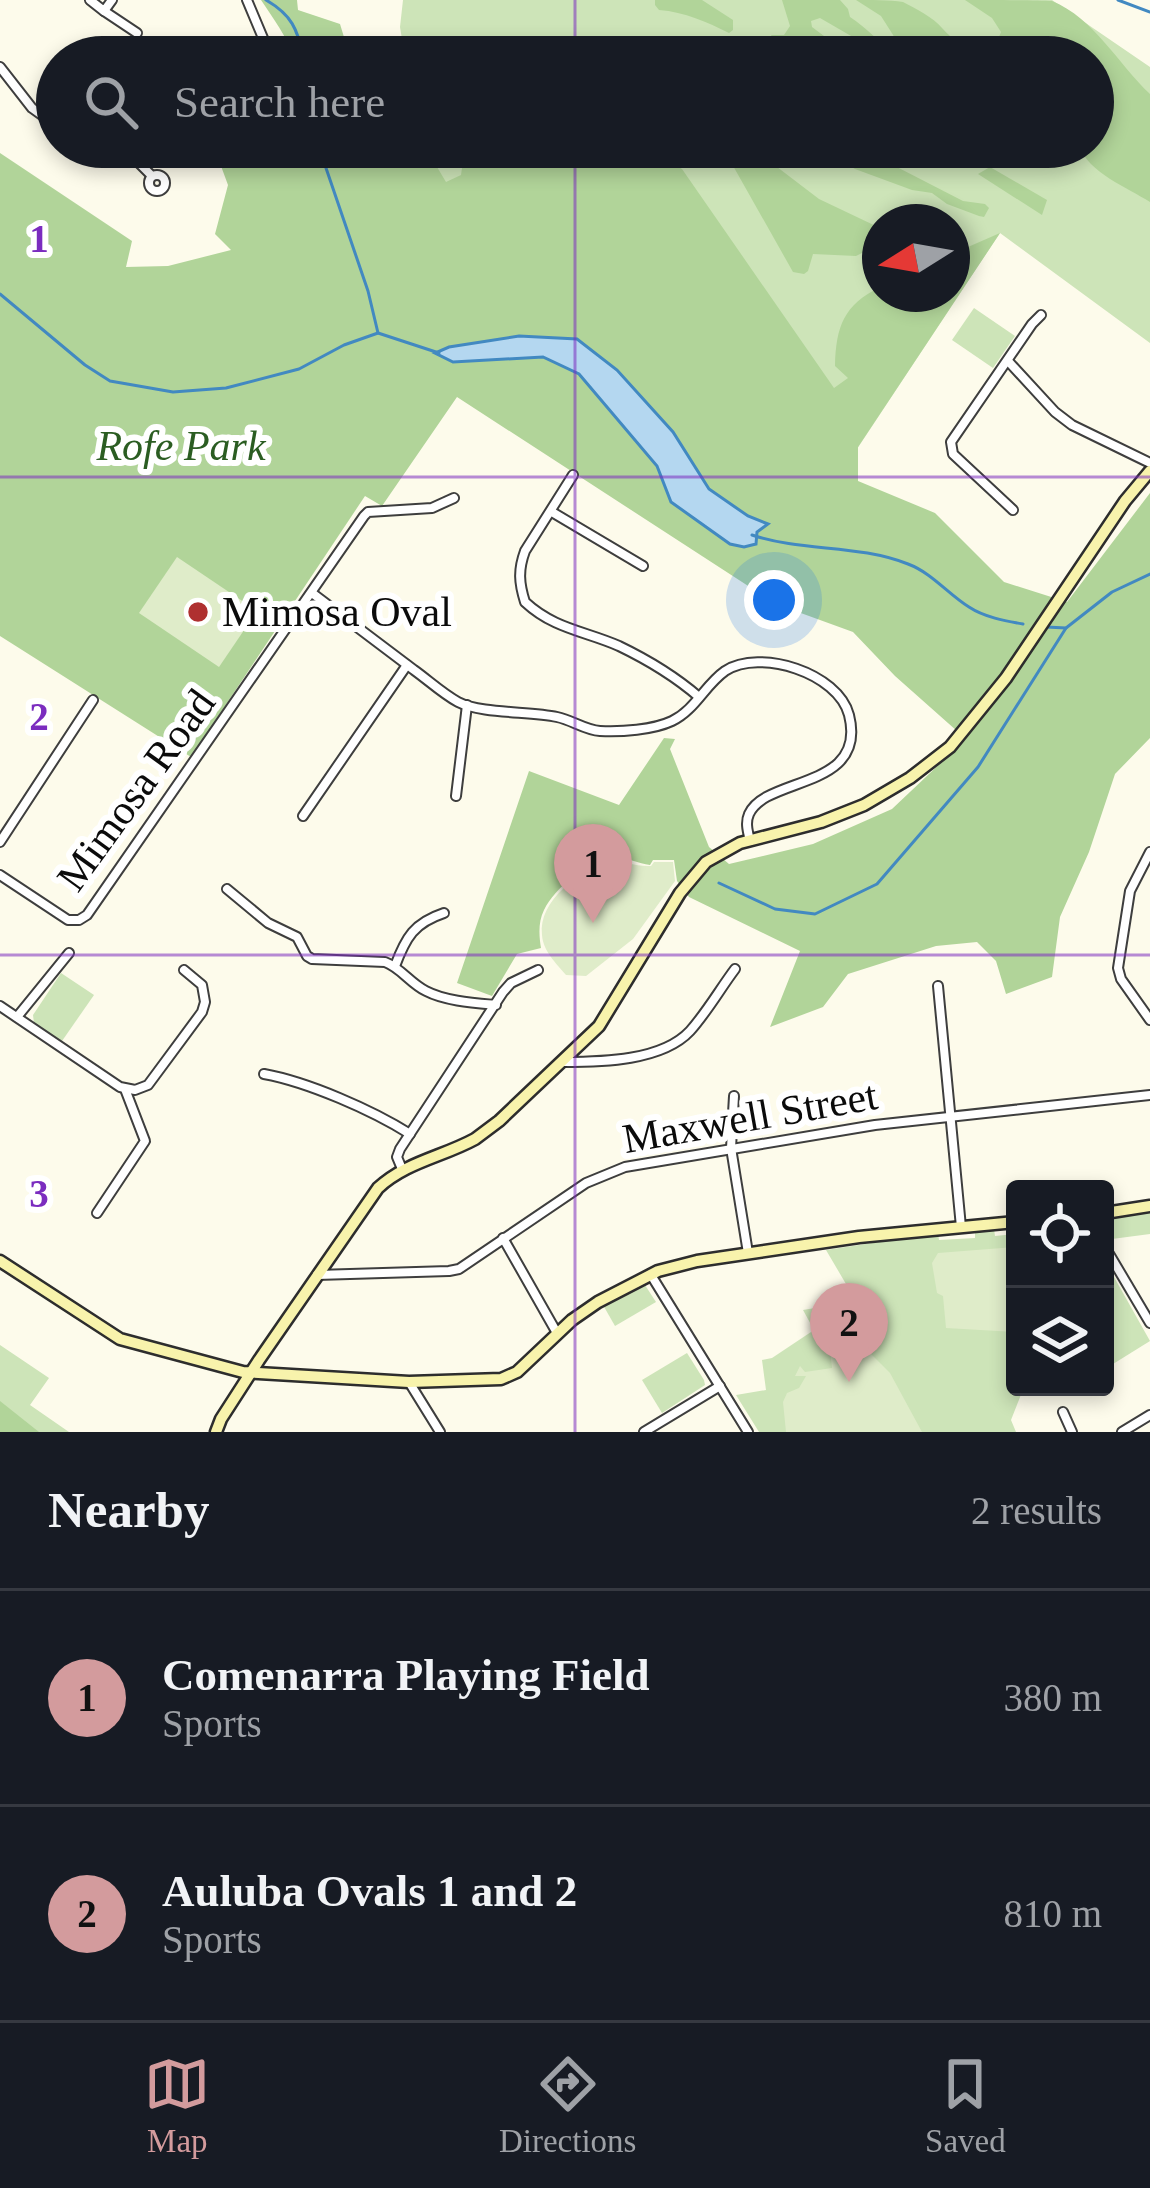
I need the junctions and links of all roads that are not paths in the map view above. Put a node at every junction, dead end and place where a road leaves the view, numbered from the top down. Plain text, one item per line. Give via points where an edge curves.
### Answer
1 (90, 0) edge
2 (112, 0) edge
3 (249, 4) edge
4 (104, 11) junction
5 (137, 33) dead end
6 (261, 36) edge
7 (0, 67) edge
8 (36, 111) edge
9 (144, 168) edge
10 (152, 176) dead end
11 (1041, 315) dead end
12 (1008, 361) junction
13 (1150, 467) edge
14 (573, 475) dead end
15 (454, 498) dead end
16 (1013, 510) dead end
17 (552, 512) junction
18 (643, 566) dead end
19 (312, 593) junction
20 (407, 665) junction
21 (699, 698) junction
22 (93, 700) dead end
23 (467, 705) junction
24 (456, 796) dead end
25 (303, 816) dead end
26 (750, 841) junction
27 (0, 842) edge
28 (1150, 852) edge
29 (0, 875) edge
30 (227, 889) dead end
31 (444, 914) dead end
32 (69, 953) dead end
33 (395, 966) junction
34 (735, 969) dead end
35 (184, 970) dead end
36 (538, 970) dead end
37 (938, 986) dead end
38 (496, 1005) junction
39 (0, 1006) edge
40 (17, 1017) junction
41 (1150, 1020) edge
42 (563, 1061) junction
43 (264, 1075) dead end
44 (125, 1089) junction
45 (1150, 1095) edge
46 (734, 1096) dead end
47 (952, 1115) junction
48 (410, 1134) junction
49 (731, 1148) junction
50 (402, 1169) junction
51 (1150, 1206) edge
52 (1114, 1212) edge
53 (97, 1213) dead end
54 (1006, 1223) edge
55 (962, 1227) junction
56 (503, 1238) junction
57 (748, 1253) junction
58 (0, 1262) edge
59 (1114, 1262) edge
60 (650, 1274) junction
61 (317, 1275) junction
62 (1150, 1323) edge
63 (557, 1333) junction
64 (251, 1373) junction
65 (409, 1382) junction
66 (720, 1386) junction
67 (1064, 1412) dead end
68 (1150, 1415) edge
69 (216, 1432) edge
70 (440, 1432) edge
71 (644, 1432) edge
72 (748, 1432) edge
73 (1072, 1432) edge
74 (1122, 1432) edge

1 - 4 street
2 - 4 street
3 - 6 street
4 - 5 street
7 - 8 street
9 - 10 street
11 - 12 street
12 - 13 street via 1072,425
12 - 16 street via 951,448
13 - 26 main road via 950,747 864,805
14 - 17 street
15 - 19 street, Mimosa Road via 364,516
17 - 18 street
17 - 21 street via 520,565 525,602 572,632 619,646
19 - 20 street
19 - 29 street, Mimosa Road via 91,910 68,920
20 - 23 street
20 - 25 street
21 - 23 street via 664,724 595,731 560,717
21 - 26 street via 726,670 769,664 829,684 848,712 842,756 826,772 757,804 747,820
22 - 27 street
23 - 24 street
26 - 42 main road via 696,872 607,1014
28 - 41 street via 1130,891 1118,968
30 - 33 street via 297,937 312,959
31 - 33 street via 424,919
32 - 40 street
33 - 38 street via 425,991
34 - 42 street via 679,1040 640,1055
35 - 44 street via 202,986 202,1012 148,1085
36 - 38 street via 512,983
37 - 47 street
38 - 48 street
39 - 40 street
40 - 44 street
42 - 50 main road via 475,1139
43 - 48 street
44 - 53 street via 145,1141
45 - 47 street, Maxwell Street
46 - 49 street
47 - 49 street, Maxwell Street
47 - 55 street
48 - 50 street via 398,1153
49 - 56 street, Maxwell Street via 605,1173
49 - 57 street
50 - 61 main road via 371,1196
51 - 52 main road
54 - 55 main road
55 - 57 main road
56 - 61 street, Maxwell Street via 449,1271
56 - 63 street
57 - 60 main road
58 - 64 main road via 120,1339
59 - 62 street
60 - 63 main road
60 - 66 street
61 - 64 main road
63 - 65 main road via 509,1377
64 - 65 main road
64 - 69 main road
65 - 70 street
66 - 71 street
66 - 72 street
67 - 73 street
68 - 74 street

